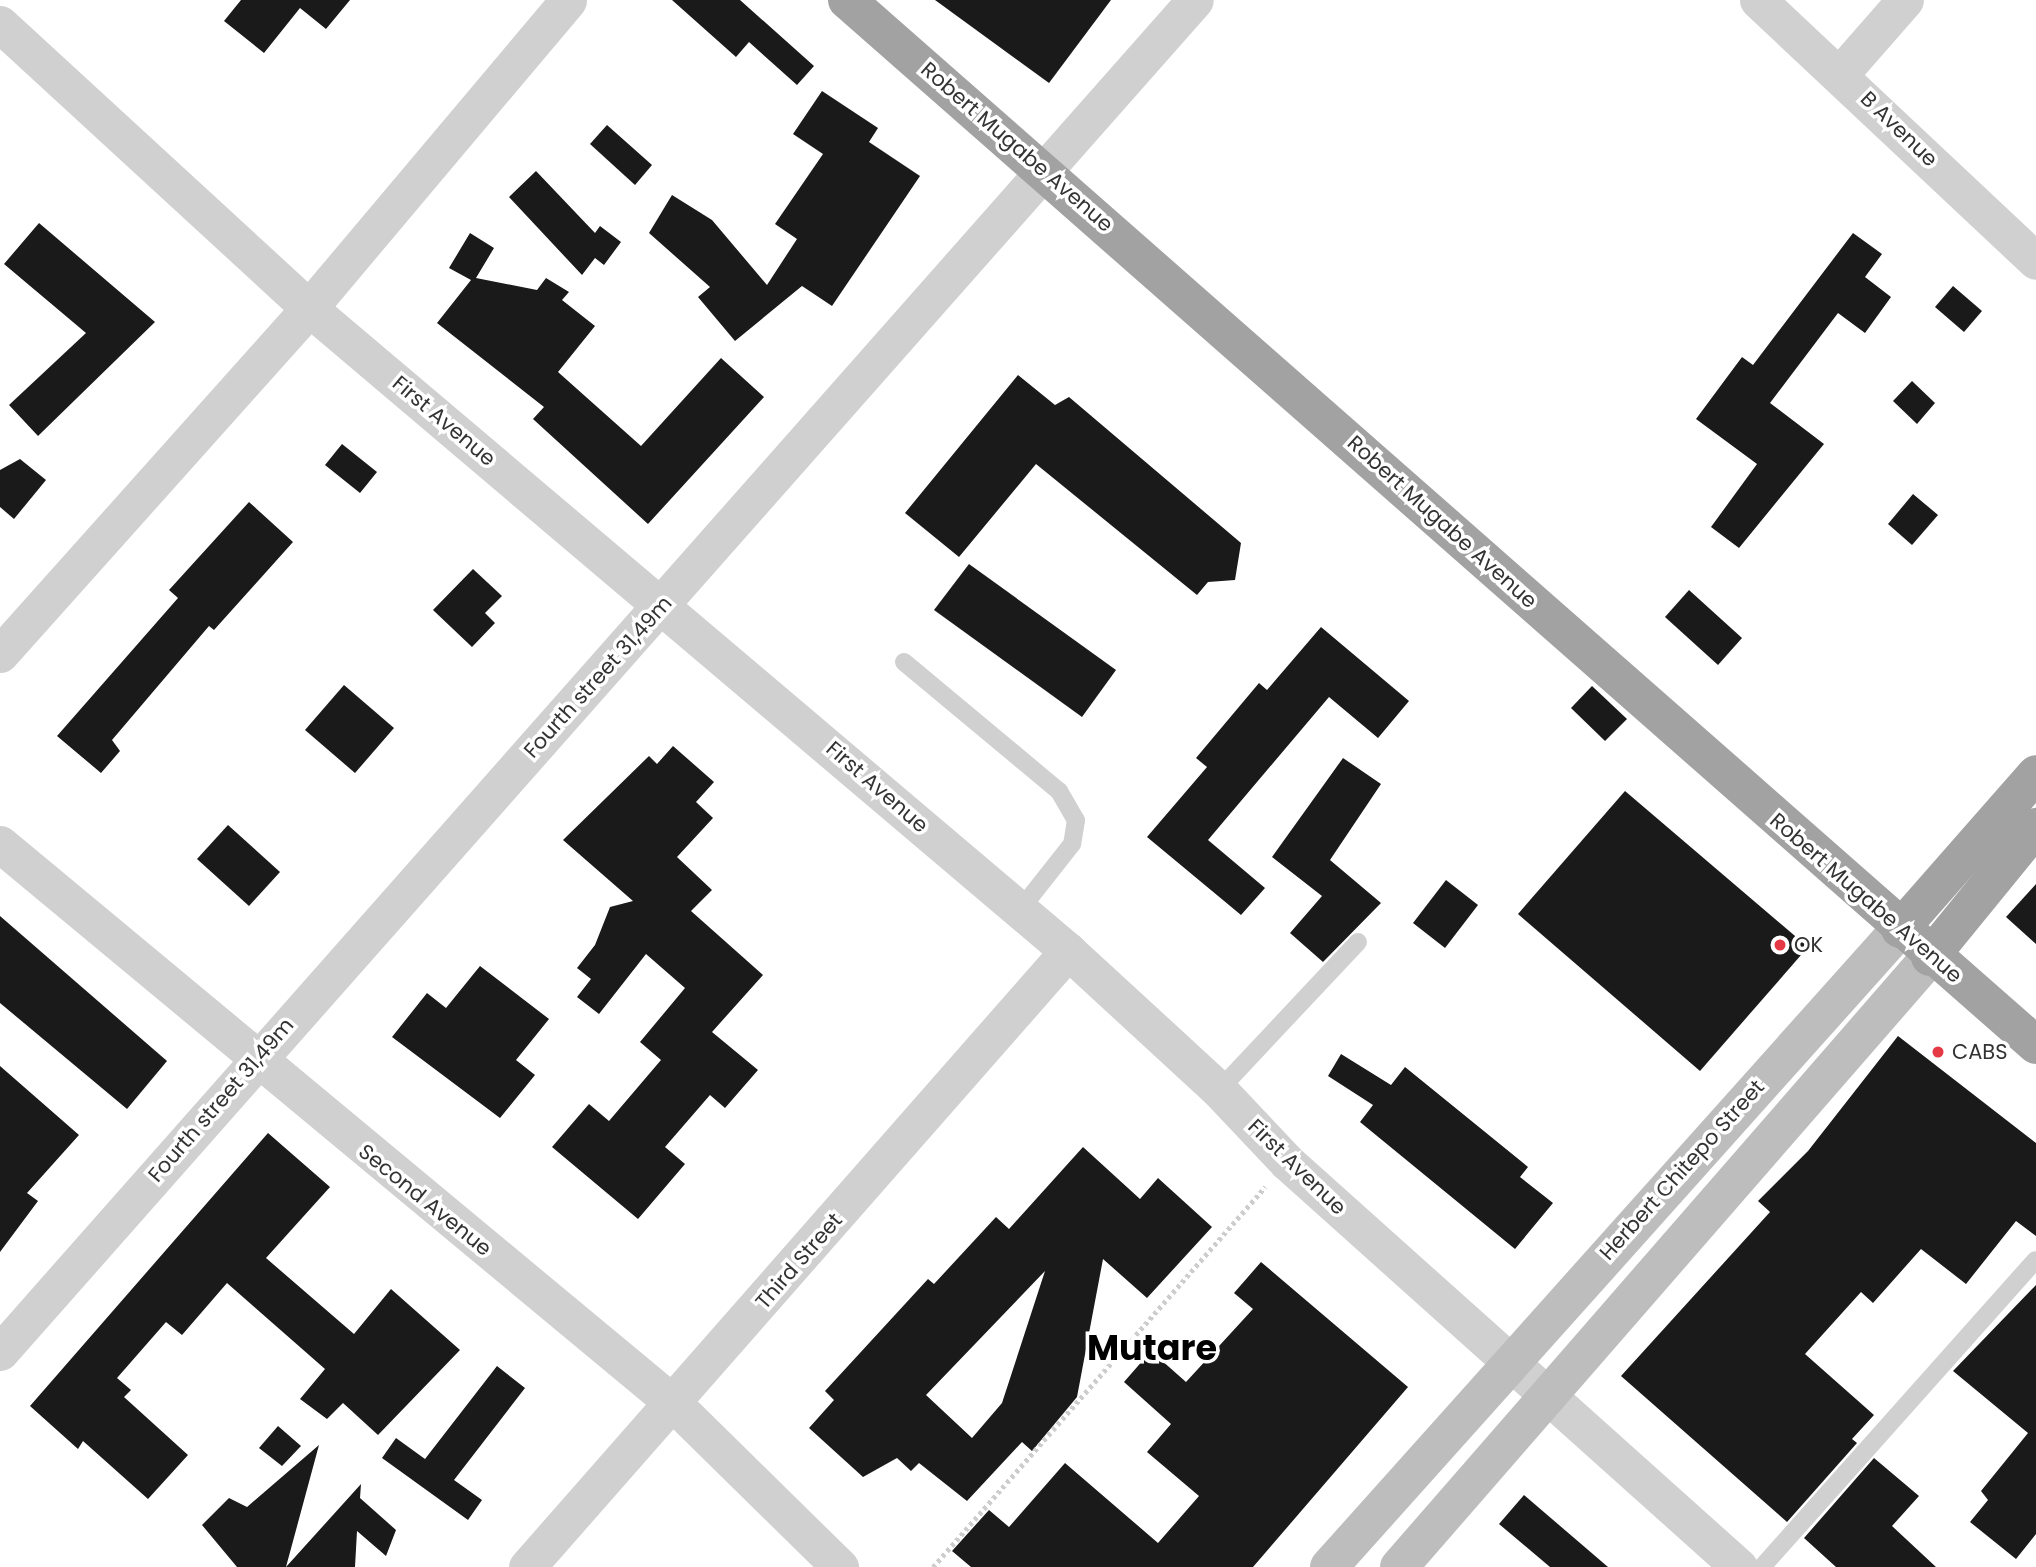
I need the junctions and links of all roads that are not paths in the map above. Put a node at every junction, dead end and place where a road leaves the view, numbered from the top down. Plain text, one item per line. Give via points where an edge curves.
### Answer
1 (568, 0) edge
2 (847, 0) edge
3 (1195, 0) edge
4 (1758, 0) edge
5 (1905, 0) edge
6 (0, 24) edge
7 (1841, 73) junction
8 (1048, 173) junction
9 (2036, 261) edge
10 (309, 308) junction
11 (664, 604) junction
12 (0, 654) edge
13 (904, 662) dead end
14 (2036, 774) edge
15 (2036, 827) edge
16 (0, 844) edge
17 (1020, 910) junction
18 (1900, 929) junction
19 (1358, 942) dead end
20 (1068, 951) junction
21 (1930, 957) junction
22 (2036, 1045) edge
23 (255, 1060) junction
24 (1219, 1090) junction
25 (2036, 1259) edge
26 (0, 1352) edge
27 (1511, 1360) junction
28 (1549, 1396) junction
29 (674, 1404) junction
30 (527, 1567) edge
31 (840, 1567) edge
32 (1329, 1567) edge
33 (1399, 1567) edge
34 (1739, 1567) edge
35 (1762, 1567) edge

1 - 10 street
2 - 8 highway, Robert Mugabe Avenue
3 - 8 street, Fourth street 31,49m
4 - 7 street, B Avenue
5 - 7 street
6 - 10 street, First Avenue
7 - 9 street, B Avenue
8 - 11 street, Fourth street 31,49m
8 - 18 highway, Robert Mugabe Avenue
10 - 11 street, First Avenue
10 - 12 street
11 - 17 street, First Avenue
11 - 23 street, Fourth street 31,49m
13 - 17 lane via 1059,791 1076,820 1072,844
14 - 18 highway, Herbert Chitepo Street
15 - 21 highway
16 - 23 street, Second Avenue
17 - 20 street, First Avenue
18 - 21 highway, Robert Mugabe Avenue
18 - 27 main road, Herbert Chitepo Street
19 - 24 lane
20 - 24 street, First Avenue
20 - 29 street, Third Street
21 - 22 highway, Robert Mugabe Avenue
21 - 28 main road
23 - 26 street, Fourth street 31,49m
23 - 29 street, Second Avenue
24 - 27 street, First Avenue via 1287,1163
25 - 35 lane
27 - 28 street, First Avenue
27 - 32 main road, Herbert Chitepo Street
28 - 33 main road
28 - 34 street, First Avenue
29 - 30 street, Third Street
29 - 31 street, Second Avenue

